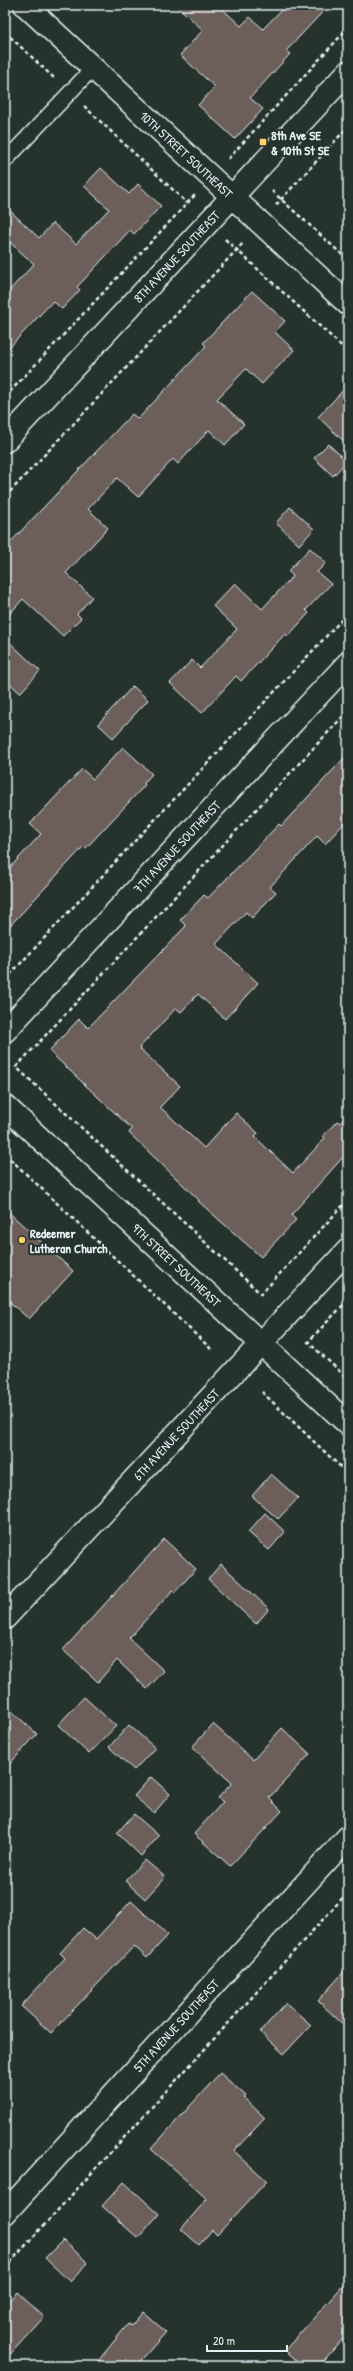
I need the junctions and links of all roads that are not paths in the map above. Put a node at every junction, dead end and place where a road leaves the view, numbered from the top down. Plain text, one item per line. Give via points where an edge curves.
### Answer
1 (25, 5) edge
2 (93, 68) junction
3 (348, 72) edge
4 (5, 161) edge
5 (233, 197) junction
6 (348, 304) edge
7 (5, 441) edge
8 (348, 663) edge
9 (5, 1031) edge
10 (5, 1106) edge
11 (348, 1250) edge
12 (261, 1343) junction
13 (348, 1424) edge
14 (5, 1618) edge
15 (348, 1837) edge
16 (5, 2213) edge

1 - 2 street, 10TH STREET SOUTHEAST
2 - 4 lane
2 - 5 street, 10TH STREET SOUTHEAST
3 - 5 street, 8TH AVENUE SOUTHEAST
5 - 6 street, 10TH STREET SOUTHEAST
5 - 7 street, 8TH AVENUE SOUTHEAST
8 - 9 street, 7TH AVENUE SOUTHEAST
10 - 12 street, 9TH STREET SOUTHEAST
11 - 12 street, 6TH AVENUE SOUTHEAST
12 - 13 street, 9TH STREET SOUTHEAST
12 - 14 street, 6TH AVENUE SOUTHEAST
15 - 16 street, 5TH AVENUE SOUTHEAST

